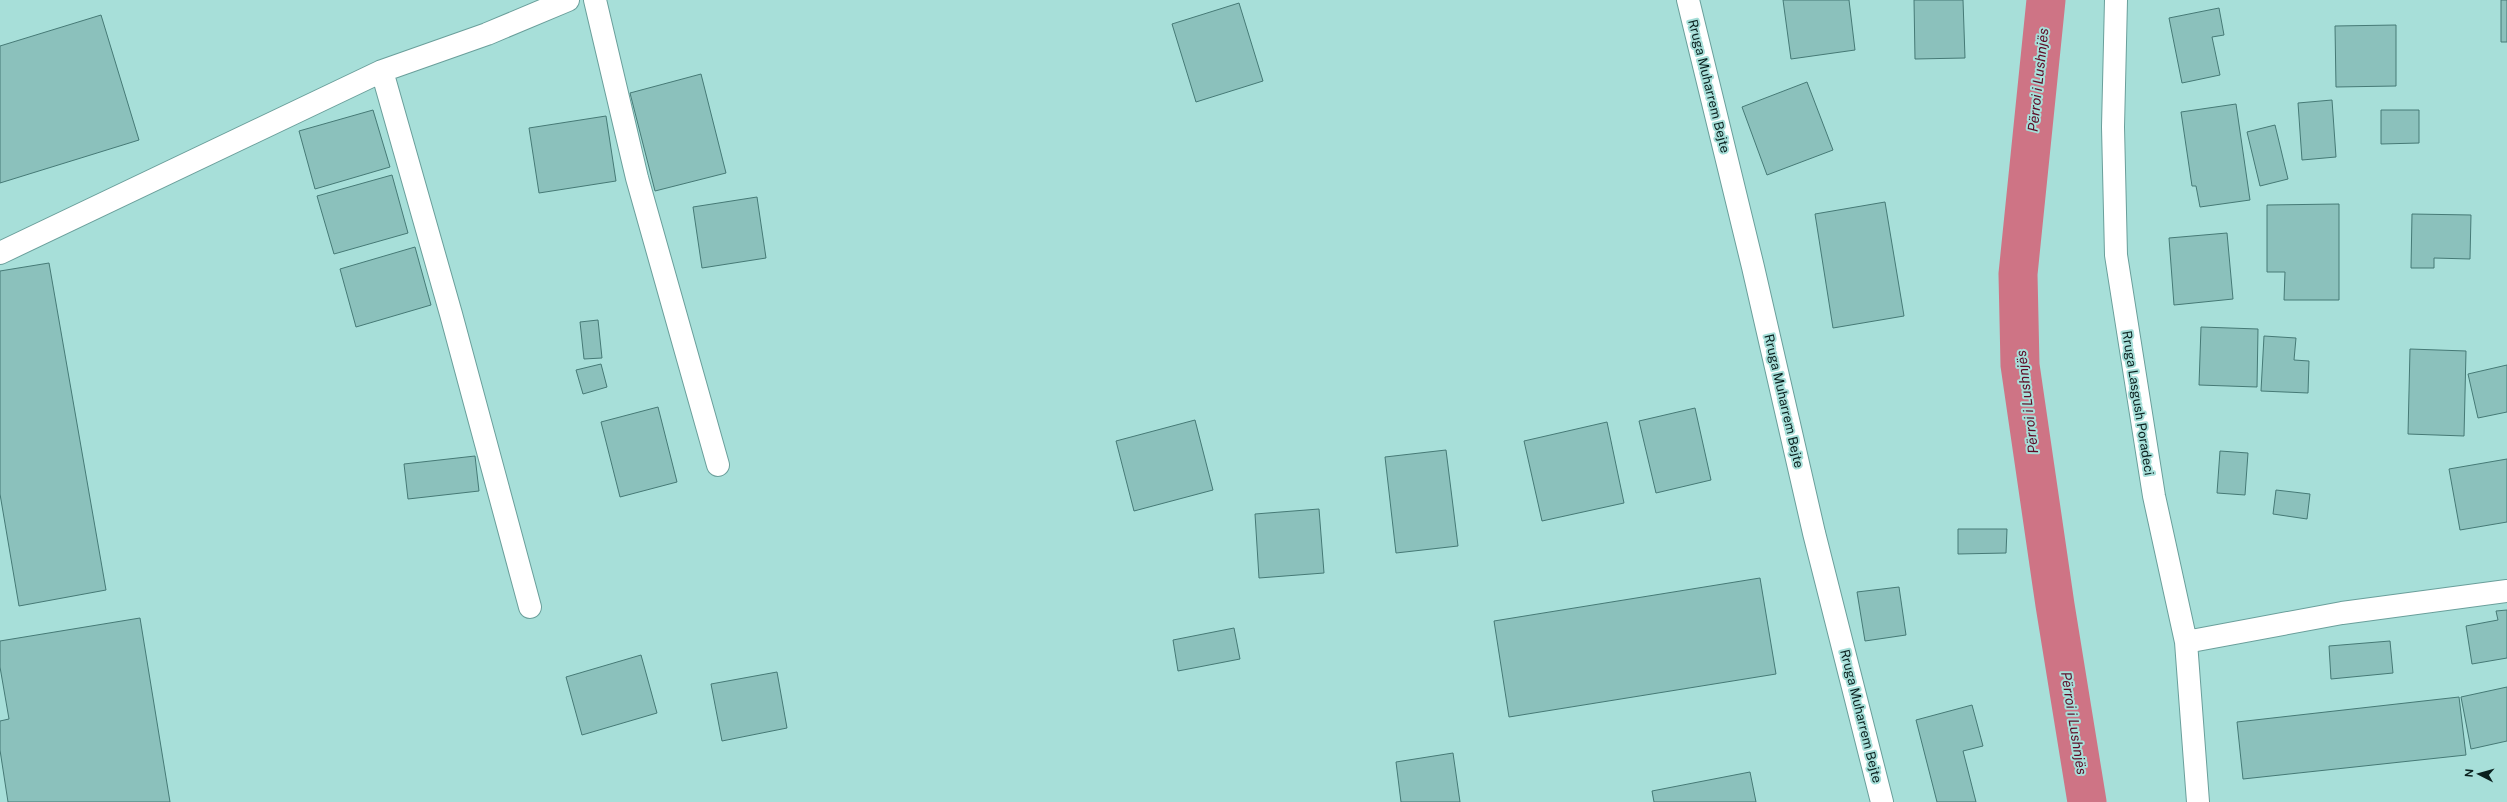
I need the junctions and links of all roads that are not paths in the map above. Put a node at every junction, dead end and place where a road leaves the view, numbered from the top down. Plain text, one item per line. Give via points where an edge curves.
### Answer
1 (568, 0) edge
2 (595, 0) edge
3 (1688, 0) edge
4 (2116, 0) edge
5 (382, 71) junction
6 (0, 253) edge
7 (718, 465) dead end
8 (2507, 591) edge
9 (530, 607) dead end
10 (2186, 642) junction
11 (1882, 802) edge
12 (2198, 802) edge

1 - 5 street via 486,34
2 - 7 street via 637,178
3 - 11 street, Rruga Muharrem Bejte via 1752,260 1814,533
4 - 10 street, Rruga Lasgush Poradeci via 2113,113 2116,255 2151,481
5 - 6 street
5 - 9 street via 452,314
8 - 10 street via 2342,613
10 - 12 street, Rruga Lasgush Poradeci

